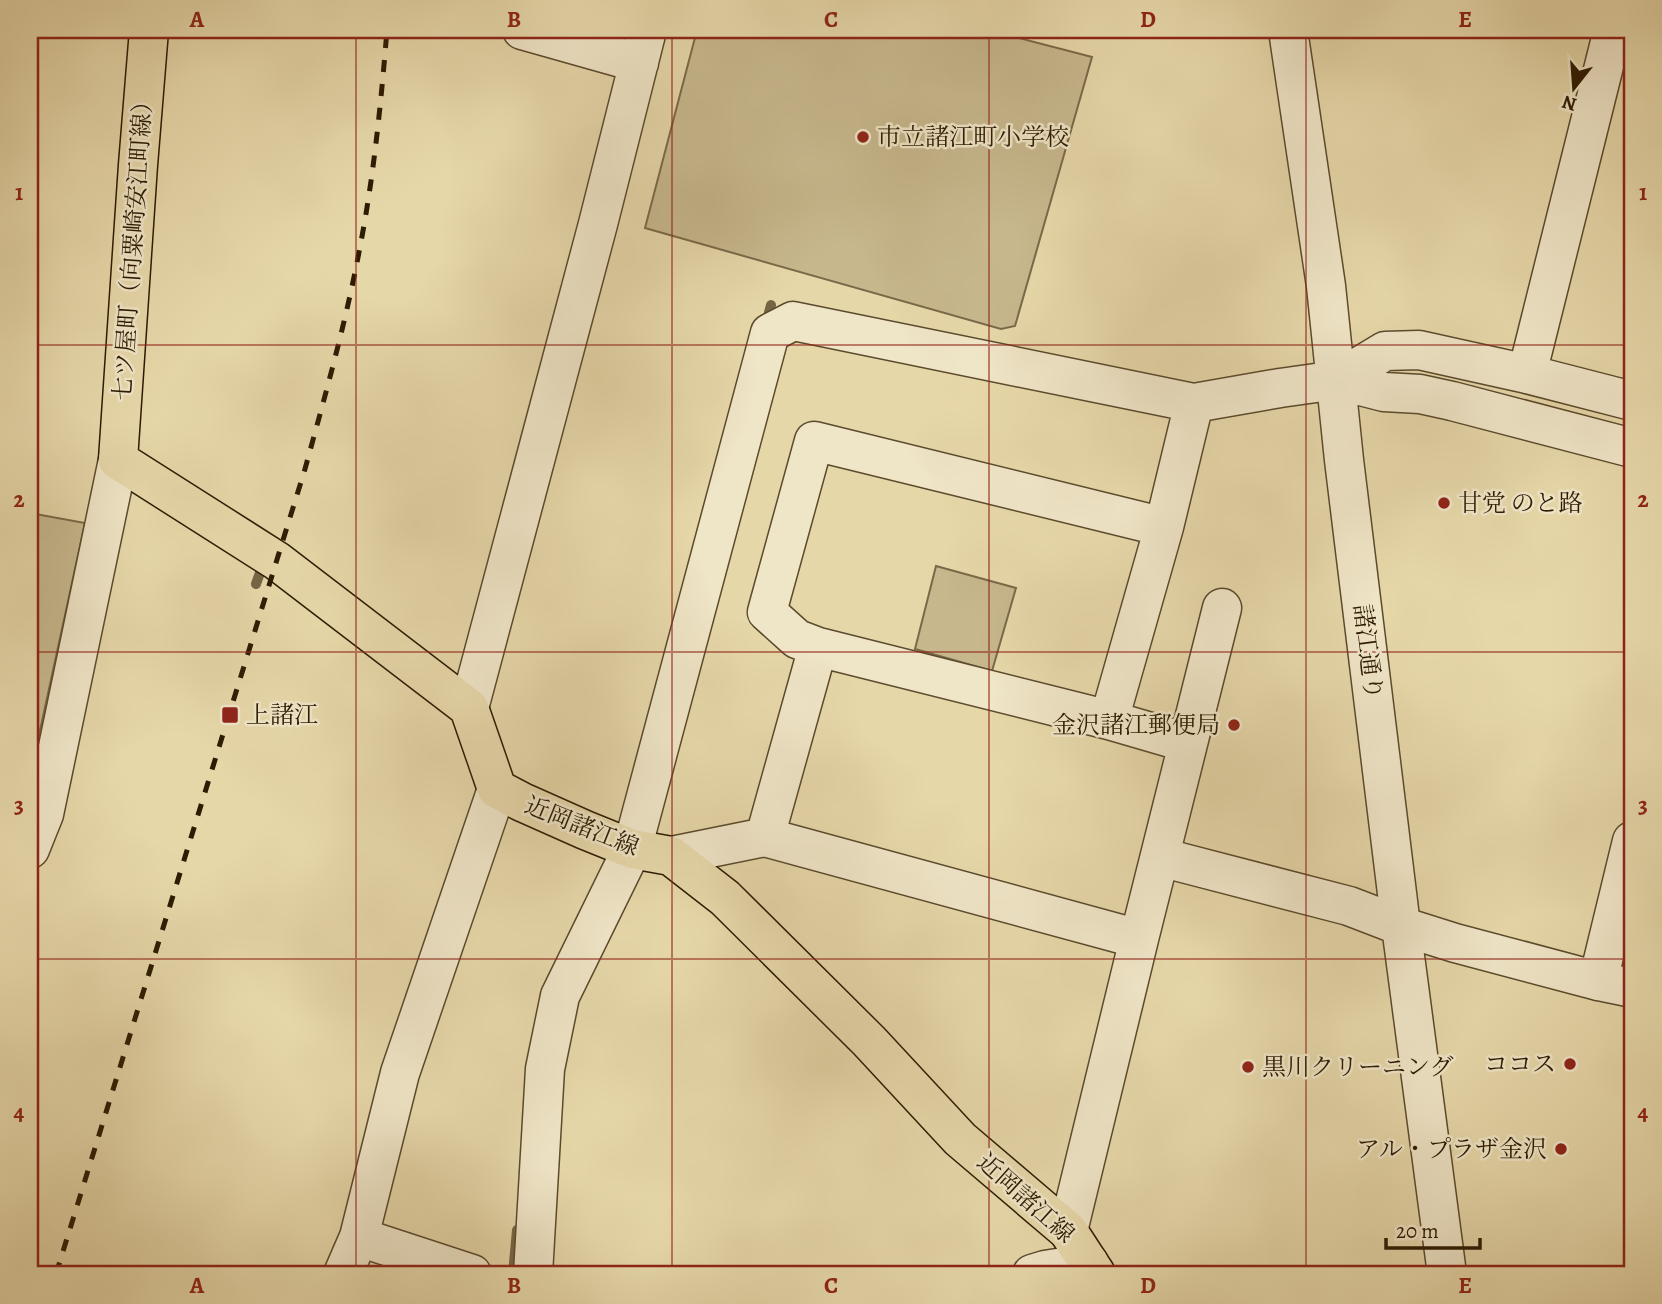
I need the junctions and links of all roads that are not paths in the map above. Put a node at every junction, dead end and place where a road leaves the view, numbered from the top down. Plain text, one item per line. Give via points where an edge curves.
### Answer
1 (149, 30) edge
2 (522, 30) edge
3 (1288, 30) edge
4 (1613, 30) edge
5 (643, 46) edge
6 (1527, 374) junction
7 (1336, 380) junction
8 (1632, 401) edge
9 (1194, 403) junction
10 (1632, 448) edge
11 (118, 460) junction
12 (1164, 527) junction
13 (1222, 608) dead end
14 (818, 647) junction
15 (469, 708) junction
16 (1109, 720) junction
17 (1188, 743) junction
18 (497, 789) junction
19 (765, 837) junction
20 (1632, 841) edge
21 (30, 849) edge
22 (632, 849) junction
23 (671, 856) junction
24 (1160, 858) junction
25 (1401, 926) junction
26 (1139, 939) junction
27 (1615, 985) edge
28 (1068, 1231) junction
29 (359, 1237) junction
30 (1093, 1268) edge
31 (343, 1274) edge
32 (472, 1274) edge
33 (533, 1274) edge
34 (1032, 1274) edge
35 (1447, 1274) edge

1 - 11 main road, 七ツ屋町（向粟崎安江町線）
2 - 5 street
3 - 7 street, 諸江通り
4 - 6 street
5 - 15 street
6 - 7 street via 1419,350 1385,351
6 - 8 street
7 - 9 street
7 - 10 street via 1452,401
7 - 25 street, 諸江通り
9 - 12 street
9 - 22 street via 793,321 770,333
11 - 15 main road via 277,561
11 - 21 street via 44,814
12 - 14 street via 814,441 767,612 797,639
12 - 16 street
13 - 17 street
14 - 16 street
14 - 19 street
15 - 18 main road, 近岡諸江線
16 - 17 street
17 - 24 street
18 - 22 main road, 近岡諸江線
18 - 29 street via 400,1073
19 - 23 street
19 - 26 street
20 - 27 street
22 - 23 main road, 近岡諸江線
22 - 33 street via 560,996 545,1069
23 - 28 main road, 近岡諸江線 via 734,908 960,1139
24 - 25 street via 1349,906
24 - 26 street
25 - 27 street
25 - 35 street, 諸江通り
26 - 28 street
28 - 30 main road, 近岡諸江線
29 - 31 street
29 - 32 street
30 - 34 street

